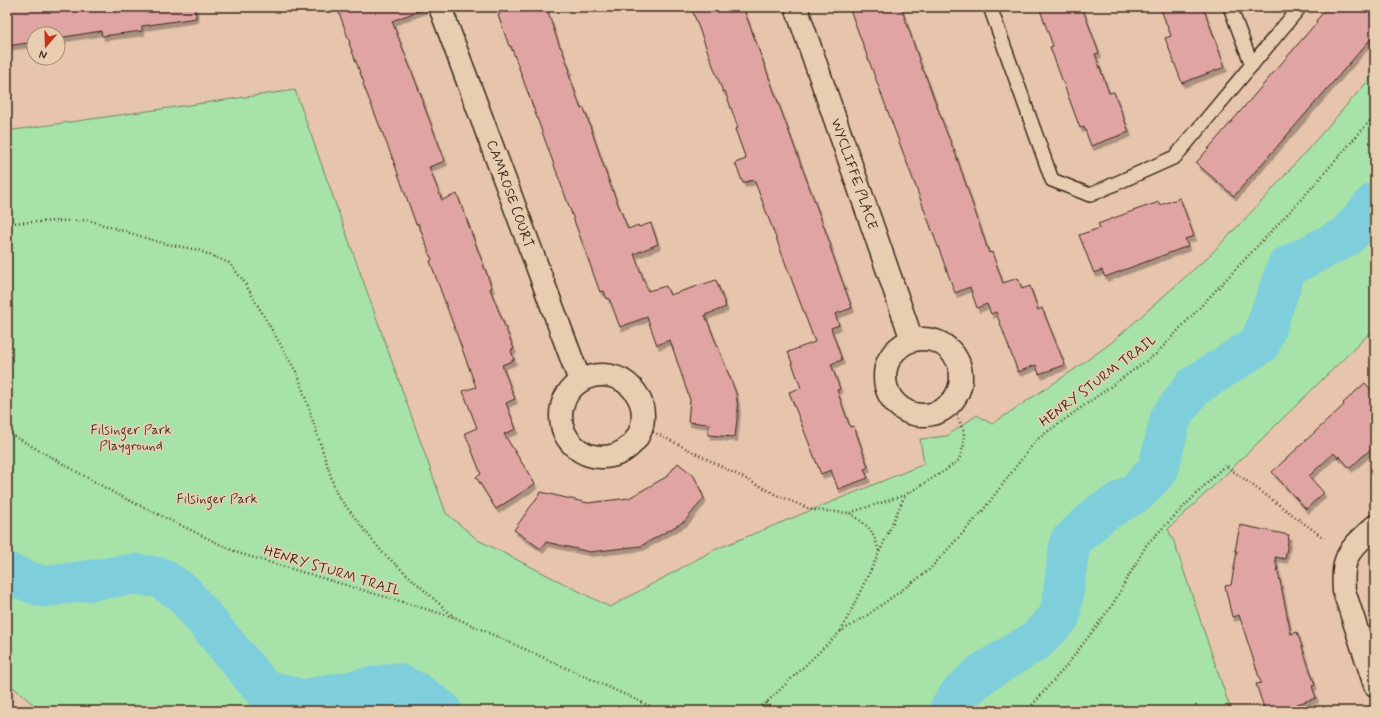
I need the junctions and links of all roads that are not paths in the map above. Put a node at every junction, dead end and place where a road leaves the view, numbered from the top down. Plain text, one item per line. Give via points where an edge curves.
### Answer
1 (440, 7) edge
2 (796, 7) edge
3 (990, 7) edge
4 (1230, 7) edge
5 (1300, 7) edge
6 (1252, 65) junction
7 (912, 340) junction
8 (580, 381) junction
9 (1375, 526) edge
10 (1375, 685) edge

1 - 8 street, CAMROSE COURT
2 - 7 street, WYCLIFFE PLACE
3 - 6 lane via 1052,180 1090,195 1175,157
4 - 6 lane
5 - 6 lane
7 - 7 street via 892,354 886,366 885,379 888,392 903,410 927,416 940,412 952,404 961,388 961,368 952,350 938,342
8 - 8 street via 569,390 562,402 562,429 572,445 588,455 606,457 623,451 635,440 642,427 643,411 640,400 626,383 614,377 589,376
9 - 10 street via 1353,547 1345,560 1342,576 1344,591

